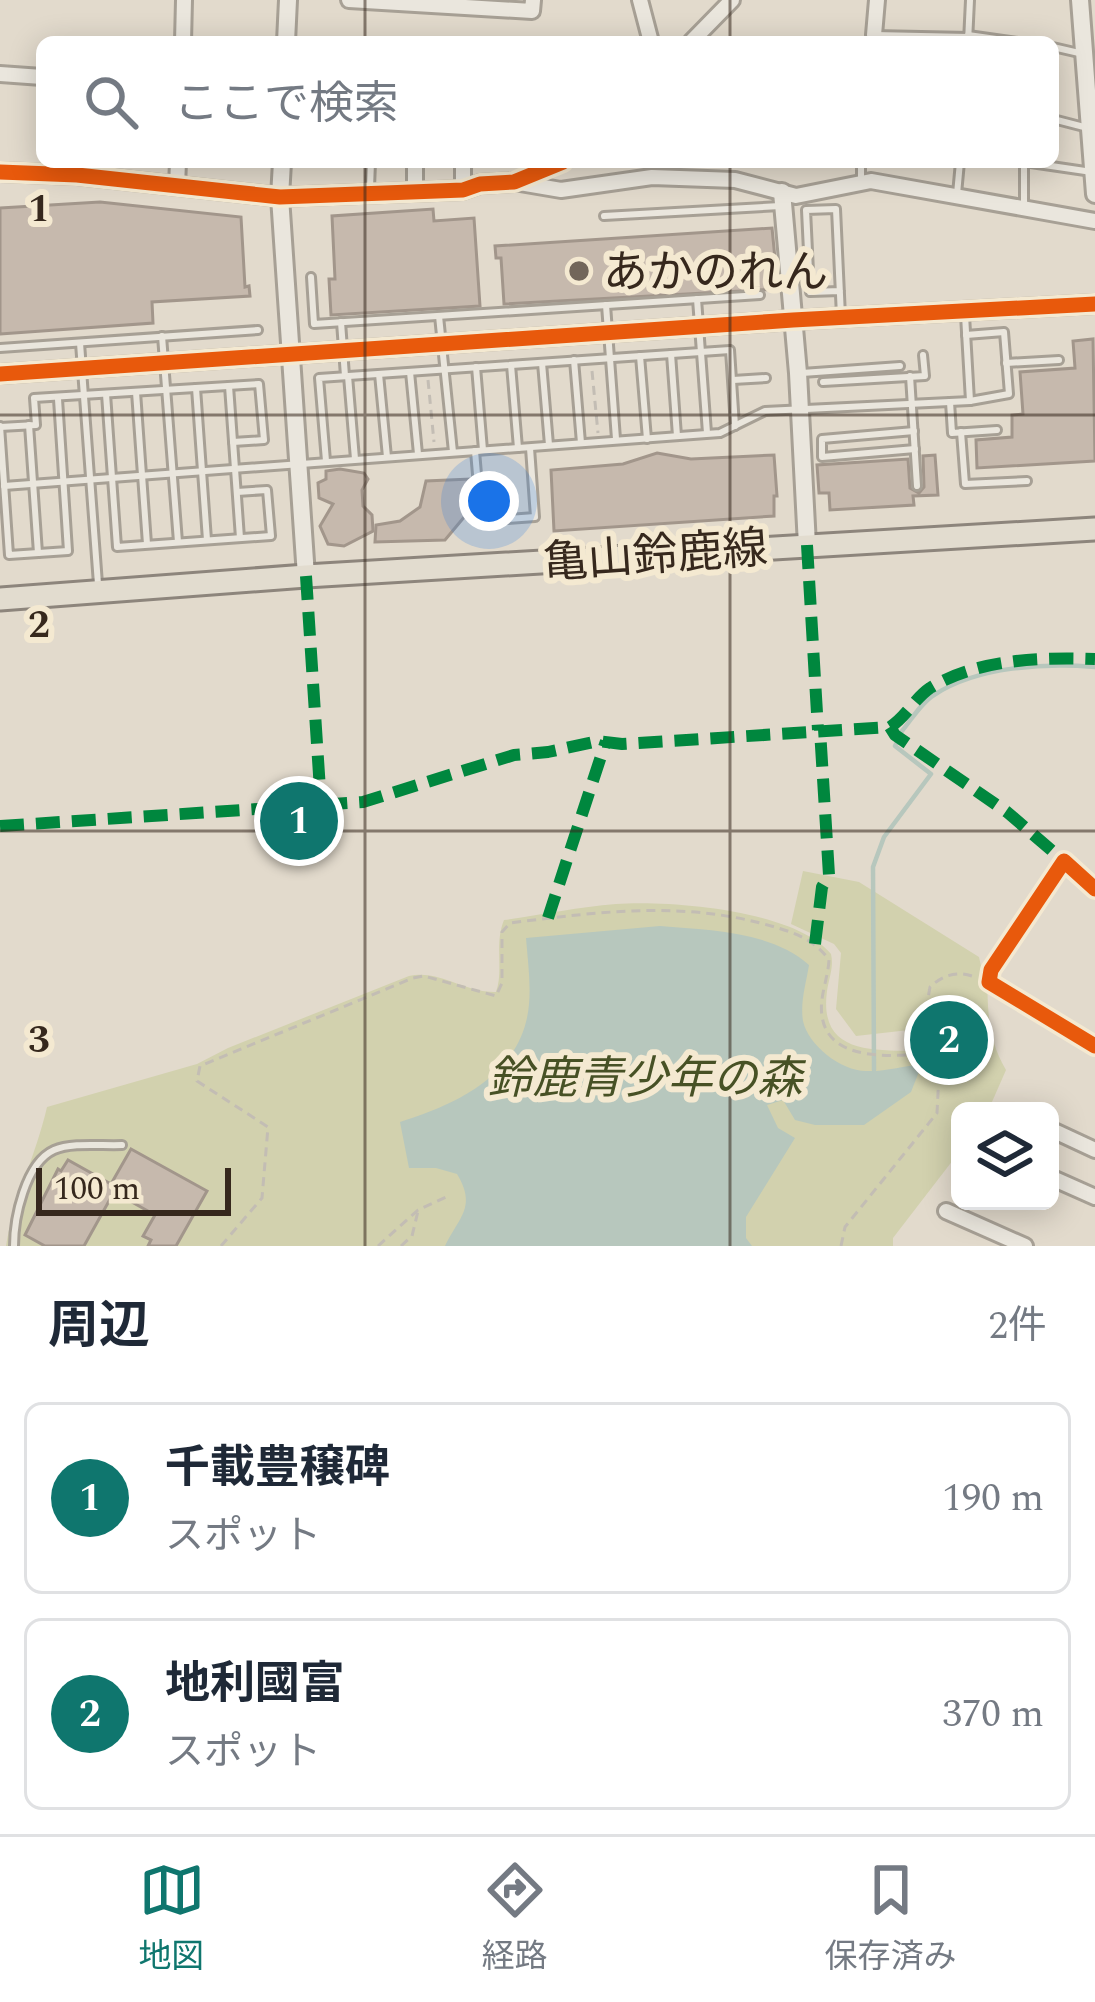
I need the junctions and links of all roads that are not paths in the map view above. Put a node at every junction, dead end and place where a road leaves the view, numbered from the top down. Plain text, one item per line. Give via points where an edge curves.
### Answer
1 (184, 0) edge
2 (288, 0) edge
3 (349, 0) edge
4 (533, 0) edge
5 (640, 0) edge
6 (732, 0) edge
7 (877, 0) edge
8 (970, 0) edge
9 (1080, 0) edge
10 (391, 2) edge
11 (183, 36) edge
12 (286, 36) edge
13 (649, 36) edge
14 (698, 36) edge
15 (871, 36) edge
16 (968, 36) edge
17 (1059, 49) edge
18 (1088, 60) edge
19 (0, 74) edge
20 (36, 76) edge
21 (1059, 120) edge
22 (1090, 129) junction
23 (1059, 167) edge
24 (178, 168) edge
25 (282, 168) edge
26 (371, 168) edge
27 (415, 168) edge
28 (463, 168) edge
29 (861, 168) edge
30 (960, 168) edge
31 (1024, 168) edge
32 (537, 169) edge
33 (0, 172) edge
34 (1093, 172) edge
35 (514, 182) junction
36 (860, 182) junction
37 (177, 186) junction
38 (415, 190) junction
39 (463, 190) junction
40 (370, 191) junction
41 (1095, 194) edge
42 (280, 196) junction
43 (957, 198) junction
44 (783, 199) junction
45 (1024, 208) junction
46 (604, 216) dead end
47 (1095, 221) edge
48 (808, 255) junction
49 (788, 257) junction
50 (311, 278) dead end
51 (840, 291) junction
52 (760, 295) dead end
53 (697, 299) junction
54 (1095, 304) edge
55 (606, 305) junction
56 (965, 311) junction
57 (440, 316) junction
58 (793, 320) junction
59 (844, 321) junction
60 (341, 322) junction
61 (699, 326) junction
62 (258, 330) dead end
63 (608, 332) junction
64 (967, 334) junction
65 (162, 337) junction
66 (80, 343) junction
67 (442, 344) junction
68 (0, 348) edge
69 (344, 350) junction
70 (701, 352) junction
71 (292, 353) junction
72 (671, 354) junction
73 (923, 355) dead end
74 (640, 356) junction
75 (610, 358) junction
76 (1059, 359) dead end
77 (574, 360) junction
78 (164, 363) junction
79 (542, 363) junction
80 (1006, 363) junction
81 (512, 365) junction
82 (900, 366) dead end
83 (476, 367) junction
84 (82, 368) junction
85 (445, 369) junction
86 (410, 372) junction
87 (798, 373) junction
88 (0, 374) edge
89 (380, 374) junction
90 (347, 376) junction
91 (910, 376) junction
92 (766, 378) dead end
93 (732, 380) junction
94 (823, 382) dead end
95 (229, 386) junction
96 (196, 388) junction
97 (166, 390) junction
98 (136, 392) junction
99 (106, 394) junction
100 (85, 396) junction
101 (58, 397) junction
102 (970, 400) junction
103 (950, 402) junction
104 (911, 404) junction
105 (801, 411) junction
106 (0, 425) edge
107 (29, 425) junction
108 (735, 426) junction
109 (997, 430) dead end
110 (914, 431) junction
111 (961, 433) junction
112 (708, 434) junction
113 (677, 436) junction
114 (647, 439) junction
115 (616, 441) junction
116 (233, 442) junction
117 (581, 443) junction
118 (549, 446) junction
119 (530, 447) junction
120 (518, 448) junction
121 (915, 449) junction
122 (479, 450) junction
123 (453, 452) junction
124 (418, 454) junction
125 (387, 457) junction
126 (355, 459) junction
127 (326, 461) junction
128 (301, 466) junction
129 (235, 471) junction
130 (202, 473) junction
131 (172, 475) junction
132 (142, 477) junction
133 (112, 479) junction
134 (91, 481) junction
135 (1027, 481) dead end
136 (63, 482) junction
137 (33, 484) junction
138 (4, 486) junction
139 (917, 486) dead end
140 (237, 492) junction
141 (1095, 529) edge
142 (240, 538) junction
143 (207, 540) junction
144 (178, 542) junction
145 (147, 545) junction
146 (807, 545) junction
147 (38, 553) junction
148 (306, 576) junction
149 (98, 591) junction
150 (0, 598) edge
151 (1095, 889) edge
152 (1095, 1046) edge
153 (1059, 1133) edge
154 (122, 1145) dead end
155 (1095, 1150) edge
156 (1059, 1181) edge
157 (1095, 1197) edge
158 (946, 1211) dead end
159 (14, 1246) edge
160 (1025, 1246) edge

1 - 11 street
2 - 12 street
3 - 10 street
4 - 10 street via 532,10
5 - 13 street
6 - 14 street
7 - 15 street
8 - 16 lane
9 - 18 street
17 - 18 lane
18 - 22 street
19 - 20 street
21 - 22 lane
22 - 34 street
23 - 34 lane
24 - 37 street
25 - 42 street
26 - 40 lane
27 - 38 street
28 - 39 street
29 - 36 lane
30 - 43 lane
31 - 45 lane
32 - 35 street
33 - 37 street
34 - 41 street
35 - 39 street
35 - 44 street via 561,190 652,177 735,180
36 - 43 street
36 - 44 street
37 - 42 street
38 - 39 street
38 - 40 street
40 - 42 street
42 - 71 street
43 - 45 street
44 - 46 lane
44 - 49 street
45 - 47 street
48 - 49 lane
48 - 51 lane via 810,292
48 - 51 lane via 806,210 836,209
49 - 58 street
50 - 60 lane via 314,324
51 - 59 lane
52 - 53 lane
53 - 55 lane
53 - 61 lane
54 - 56 street
55 - 57 lane
55 - 63 lane
56 - 59 street
56 - 64 lane
57 - 60 lane
57 - 67 lane
58 - 59 street
58 - 61 street
58 - 87 street
60 - 69 lane
61 - 63 street
61 - 70 lane
62 - 65 lane
63 - 67 street
63 - 75 lane
64 - 80 lane via 1004,332
64 - 102 lane
65 - 66 lane
65 - 78 lane
66 - 68 lane
66 - 84 lane
67 - 69 street
67 - 85 lane
69 - 71 street
69 - 90 lane
70 - 72 lane
70 - 93 lane via 730,350
70 - 112 lane
71 - 78 street
71 - 128 street
72 - 74 lane
72 - 113 lane
73 - 91 lane via 925,376
74 - 75 lane
74 - 114 lane
75 - 77 lane
75 - 115 lane
76 - 80 lane
77 - 79 lane
77 - 117 lane
78 - 84 street
78 - 97 lane
79 - 81 lane
79 - 118 lane
80 - 102 lane via 1009,394
81 - 83 lane
81 - 120 lane
82 - 87 lane
83 - 85 lane
83 - 122 lane
84 - 88 street
84 - 100 lane
85 - 86 lane
85 - 123 lane
86 - 89 lane
86 - 124 lane
87 - 105 street
89 - 90 lane
89 - 125 lane
90 - 126 lane
90 - 127 lane via 319,378
91 - 94 lane
91 - 104 lane
92 - 93 lane
93 - 108 lane
95 - 96 lane
95 - 116 lane
95 - 116 lane via 259,384 264,440
96 - 97 lane
96 - 130 lane
97 - 98 lane
97 - 131 lane
98 - 99 lane
98 - 132 lane
99 - 100 lane
99 - 133 lane
100 - 101 lane
100 - 134 lane
101 - 107 lane via 34,398 36,425
101 - 136 lane
102 - 103 lane
103 - 104 lane
103 - 111 lane via 952,433
104 - 105 lane
104 - 110 lane
105 - 108 lane via 765,411
105 - 146 street
106 - 107 lane
106 - 138 lane
107 - 137 lane
108 - 112 lane
109 - 111 lane
110 - 121 lane
110 - 121 lane via 822,439 821,458
111 - 135 lane via 964,484
112 - 113 lane
113 - 114 lane
114 - 115 lane
115 - 117 lane
116 - 129 lane
117 - 118 lane
118 - 119 lane
119 - 120 lane
119 - 122 lane via 535,517 481,521
120 - 122 lane
121 - 139 lane
122 - 123 lane
123 - 124 lane
124 - 125 lane
125 - 126 lane
126 - 127 lane
127 - 128 lane
128 - 129 lane
128 - 148 street
129 - 130 lane
129 - 140 lane
130 - 131 lane
130 - 143 lane
131 - 132 lane
131 - 144 lane
132 - 133 lane
132 - 145 lane
133 - 134 lane
133 - 145 lane via 117,547
134 - 136 lane
134 - 149 lane
136 - 137 lane
136 - 147 lane via 68,551
137 - 138 lane
137 - 147 lane
138 - 147 lane via 9,555
140 - 142 lane
140 - 142 lane via 268,490 271,536
141 - 146 main road, 亀山鈴鹿線
142 - 143 lane
143 - 144 lane
144 - 145 lane
146 - 148 main road, 亀山鈴鹿線
148 - 149 main road, 亀山鈴鹿線
149 - 150 main road, 亀山鈴鹿線
151 - 152 street via 1064,861 989,982
153 - 155 street
154 - 159 lane via 58,1148 41,1158 25,1188
156 - 157 street
158 - 160 street

